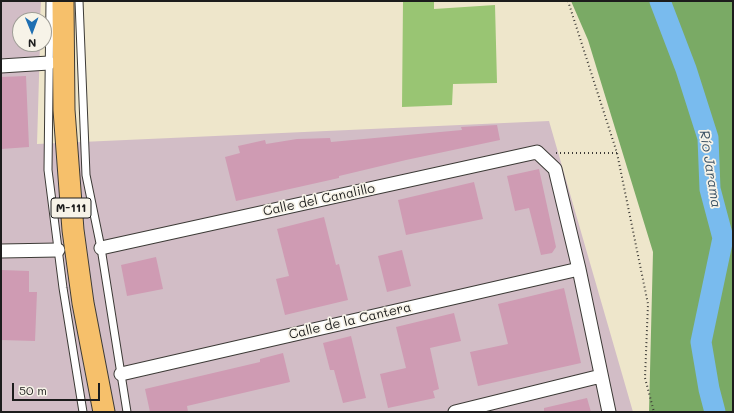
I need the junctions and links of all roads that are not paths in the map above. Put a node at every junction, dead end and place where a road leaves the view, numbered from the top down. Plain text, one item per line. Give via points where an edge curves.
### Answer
1 (50, 1) edge
2 (63, 1) edge
3 (79, 1) edge
4 (49, 62) junction
5 (1, 66) edge
6 (101, 248) junction
7 (58, 250) junction
8 (1, 252) edge
9 (579, 269) junction
10 (121, 374) junction
11 (601, 376) junction
12 (83, 412) edge
13 (104, 412) edge
14 (127, 412) edge
15 (455, 412) edge
16 (609, 412) edge

1 - 4 lane
2 - 13 main road, M-111 via 64,110 73,230 83,303
3 - 6 lane via 86,175
4 - 5 street
4 - 7 lane via 48,170
6 - 9 street, Calle del Canalillo via 537,152 555,169
6 - 10 lane
7 - 8 street
7 - 12 lane
9 - 10 street, Calle de la Cantera
9 - 11 street
10 - 14 lane
11 - 15 street
11 - 16 street

